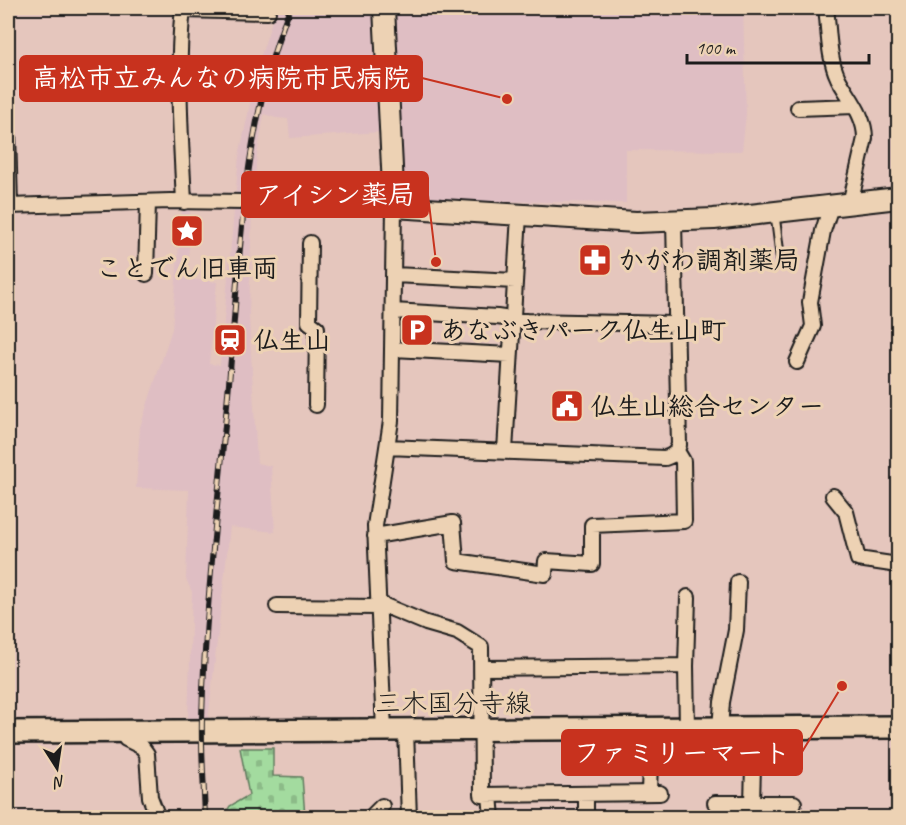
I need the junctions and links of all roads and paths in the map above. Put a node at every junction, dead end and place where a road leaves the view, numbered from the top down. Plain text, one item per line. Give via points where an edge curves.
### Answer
1 (384, 8) edge
2 (826, 8) edge
3 (183, 9) edge
4 (268, 12) dead end
5 (237, 84) dead end
6 (179, 85) junction
7 (855, 106) junction
8 (798, 108) dead end
9 (8, 132) edge
10 (898, 198) edge
11 (148, 202) junction
12 (184, 202) junction
13 (850, 204) junction
14 (9, 206) edge
15 (831, 206) junction
16 (394, 207) junction
17 (774, 212) junction
18 (519, 215) junction
19 (674, 222) junction
20 (310, 243) dead end
21 (781, 262) dead end
22 (146, 274) dead end
23 (394, 275) junction
24 (515, 281) junction
25 (393, 311) junction
26 (513, 319) junction
27 (676, 324) junction
28 (393, 349) junction
29 (510, 355) junction
30 (797, 362) dead end
31 (316, 405) dead end
32 (387, 447) junction
33 (677, 451) junction
34 (505, 452) junction
35 (833, 496) dead end
36 (375, 536) junction
37 (898, 566) edge
38 (738, 582) dead end
39 (688, 597) dead end
40 (378, 605) junction
41 (277, 606) dead end
42 (686, 666) junction
43 (483, 668) junction
44 (898, 727) edge
45 (651, 729) junction
46 (687, 729) junction
47 (720, 729) junction
48 (754, 729) junction
49 (384, 730) junction
50 (406, 730) junction
51 (482, 730) junction
52 (121, 731) junction
53 (8, 732) edge
54 (586, 794) junction
55 (490, 795) junction
56 (715, 803) dead end
57 (752, 803) junction
58 (794, 803) dead end
59 (382, 806) dead end
60 (158, 818) edge
61 (370, 818) edge
62 (409, 818) edge
63 (492, 818) edge
64 (586, 818) edge

1 - 16 street
2 - 7 street via 838,77
3 - 4 street
3 - 6 street
5 - 6 street
6 - 12 street
7 - 8 street
7 - 13 street via 865,138
9 - 14 street
10 - 13 street
11 - 12 street
11 - 14 street
11 - 22 street
12 - 16 street
13 - 15 street
15 - 17 street
15 - 30 street via 810,302 813,326
16 - 18 street
16 - 23 street
17 - 19 street
17 - 21 lane
18 - 19 street
18 - 24 street
19 - 27 street
20 - 31 street via 309,321 317,328
23 - 24 street
23 - 25 street
24 - 26 street
25 - 26 street
25 - 28 street
26 - 27 street
26 - 29 street
27 - 33 street
28 - 29 street
28 - 32 street
29 - 34 street
32 - 34 street
32 - 36 street
33 - 34 street via 665,458
33 - 36 street via 683,461 684,521 592,525 592,564 546,561 545,574 456,561 453,523
35 - 37 street via 846,512 858,559
36 - 40 street
38 - 47 street via 736,630
39 - 42 street
40 - 41 street
40 - 43 street via 457,632 482,647
40 - 49 street
42 - 43 street
42 - 46 street
43 - 51 street
44 - 48 main road, 三木国分寺線
45 - 46 main road, 三木国分寺線
45 - 51 main road, 三木国分寺線
45 - 54 street via 655,793
46 - 47 main road, 三木国分寺線
47 - 48 main road, 三木国分寺線
48 - 57 street
49 - 50 main road, 三木国分寺線
49 - 52 main road, 三木国分寺線
50 - 51 main road, 三木国分寺線
50 - 62 street
51 - 55 street via 482,795
52 - 53 main road, 三木国分寺線
52 - 60 street via 147,754 150,797
54 - 55 street
54 - 64 street
55 - 63 street
56 - 57 street
57 - 58 street
59 - 61 street

